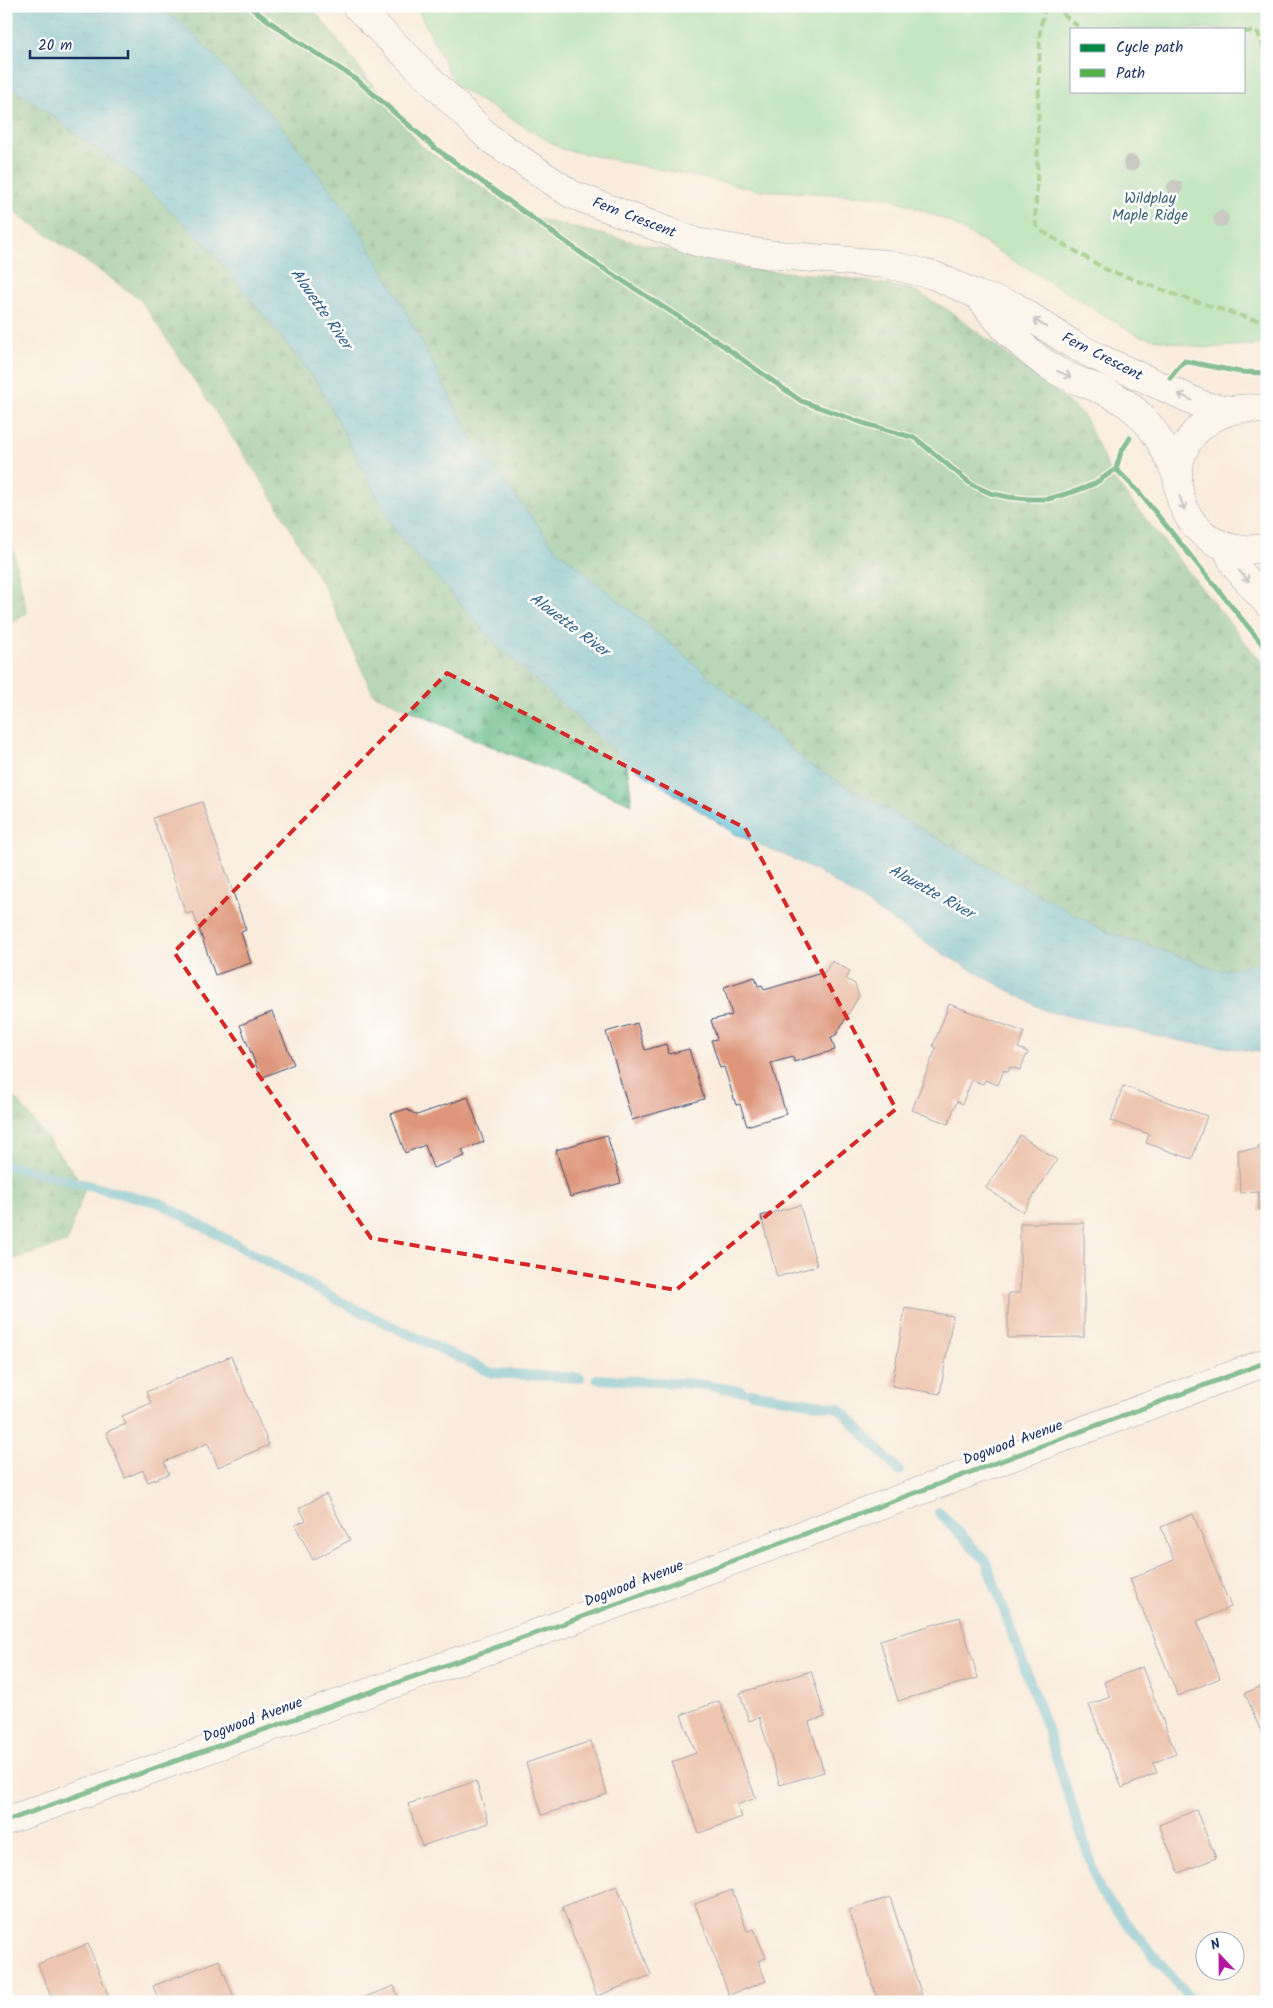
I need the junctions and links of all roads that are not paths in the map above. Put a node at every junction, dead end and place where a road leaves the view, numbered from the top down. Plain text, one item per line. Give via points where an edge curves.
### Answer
1 (356, 6) edge
2 (978, 295) junction
3 (1231, 410) junction
4 (1265, 410) edge
5 (1177, 477) junction
6 (1226, 547) junction
7 (1267, 547) edge
8 (1267, 603) edge
9 (1267, 1362) edge
10 (6, 1821) edge

1 - 2 street, Fern Crescent via 489,138 571,194 696,242 766,254 886,264 933,275
3 -> 2 street, Fern Crescent via 1205,406 1097,357 1014,306
2 -> 5 street, Fern Crescent via 997,322 1040,360 1059,372 1105,391 1136,410 1167,451
3 - 4 street
3 - 5 street via 1199,428 1180,459
5 -> 6 street via 1185,512 1195,527
6 - 7 street via 1244,550
6 -> 8 street via 1235,566
9 - 10 street, Dogwood Avenue via 568,1622

